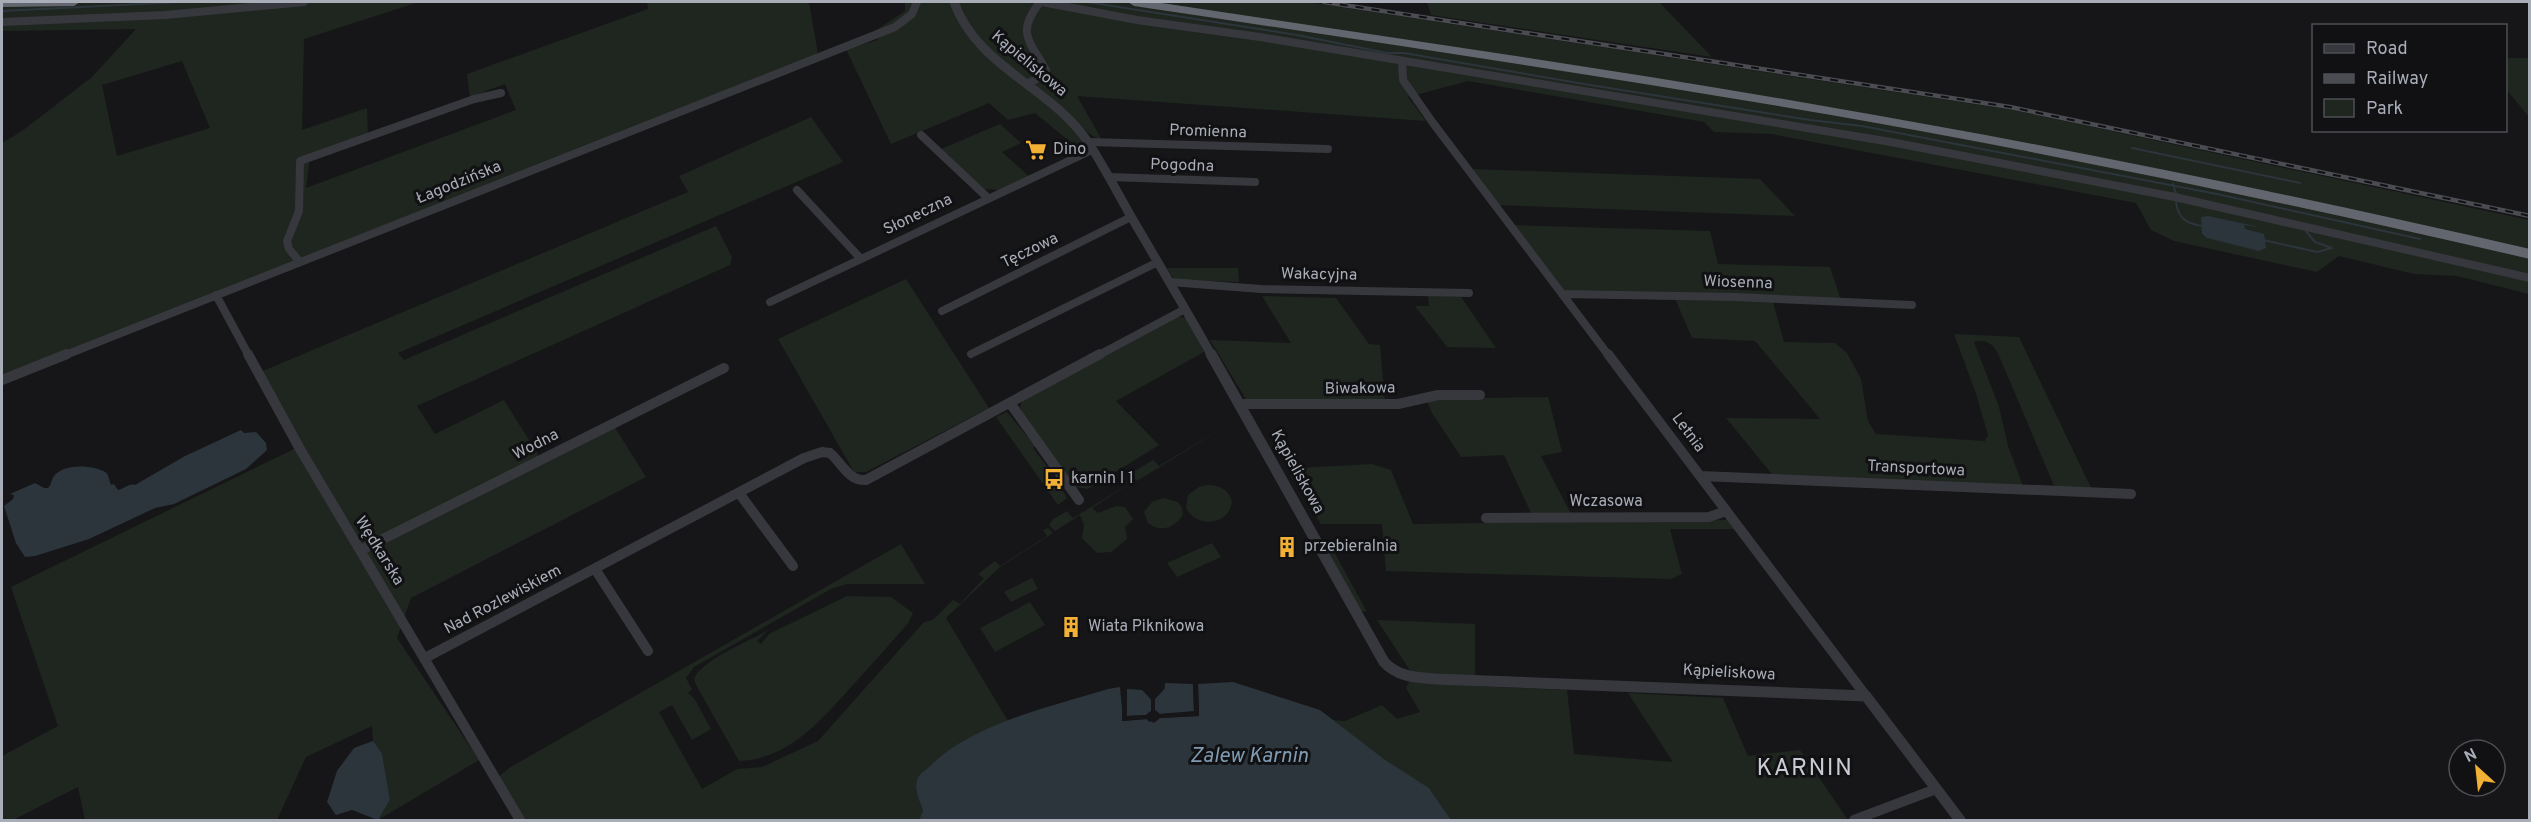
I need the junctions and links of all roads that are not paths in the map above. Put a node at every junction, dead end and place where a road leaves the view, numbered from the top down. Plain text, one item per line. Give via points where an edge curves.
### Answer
1 (74, 2) edge
2 (304, 2) edge
3 (917, 2) edge
4 (954, 2) edge
5 (1041, 2) edge
6 (1134, 2) edge
7 (1189, 2) edge
8 (2, 3) edge
9 (2, 22) edge
10 (1402, 61) junction
11 (1027, 84) junction
12 (501, 93) dead end
13 (921, 135) dead end
14 (1090, 146) junction
15 (1328, 149) dead end
16 (1109, 177) junction
17 (1255, 182) dead end
18 (797, 190) dead end
19 (988, 198) junction
20 (1131, 218) junction
21 (2529, 244) edge
22 (2529, 254) edge
23 (861, 260) junction
24 (1158, 261) junction
25 (300, 262) junction
26 (2529, 278) edge
27 (1170, 282) junction
28 (1469, 293) dead end
29 (1562, 294) junction
30 (216, 295) junction
31 (770, 302) dead end
32 (1912, 305) dead end
33 (1185, 309) junction
34 (942, 311) dead end
35 (971, 354) dead end
36 (724, 368) dead end
37 (2, 380) edge
38 (1480, 395) dead end
39 (1010, 403) junction
40 (1240, 404) junction
41 (1700, 476) junction
42 (739, 493) junction
43 (2131, 494) dead end
44 (1079, 500) dead end
45 (1726, 511) junction
46 (1486, 518) dead end
47 (361, 550) junction
48 (792, 566) dead end
49 (595, 569) junction
50 (648, 651) dead end
51 (425, 658) junction
52 (1866, 696) junction
53 (1936, 789) junction
54 (520, 820) edge
55 (1854, 820) edge
56 (1960, 820) edge

1 - 8 highway
2 - 9 street via 165,15
3 - 25 street, Łagodzińska via 910,16 895,27
4 - 11 street, Kąpieliskowa via 957,15 973,39
5 - 10 street
5 - 11 street via 1028,16 1024,31 1046,74
6 - 22 highway via 1942,131 2232,188
7 - 21 highway via 1954,124 2233,178
10 - 26 street via 1798,125 2010,164
10 - 29 street, Letnia via 1401,73 1409,89
11 - 14 street, Kąpieliskowa via 1070,120
12 - 25 street via 300,161 299,211 287,241
13 - 19 street, Słoneczna
14 - 15 street, Promienna
14 - 16 street, Kąpieliskowa
14 - 19 street, Słoneczna
16 - 17 street, Pogodna
16 - 20 street, Kąpieliskowa
18 - 23 street
19 - 23 street, Słoneczna
20 - 24 street, Kąpieliskowa
20 - 34 street, Tęczowa
23 - 31 street, Słoneczna
24 - 27 street, Kąpieliskowa
24 - 35 street
25 - 30 street, Łagodzińska
27 - 28 street, Wakacyjna via 1261,289
27 - 33 street, Kąpieliskowa
29 - 32 street, Wiosenna
29 - 41 street, Letnia
30 - 37 street, Łagodzińska
30 - 47 street, Wędkarska via 300,449
33 - 39 street
33 - 40 street, Kąpieliskowa
36 - 47 street, Wodna
38 - 40 street, Biwakowa via 1438,395 1398,404
39 - 42 street, Nad Rozlewiskiem via 866,480 853,478 830,453 822,452
39 - 44 street
40 - 52 street, Kąpieliskowa via 1384,662 1398,674 1435,679
41 - 43 street, Transportowa
41 - 45 street, Letnia
42 - 48 street
42 - 49 street, Nad Rozlewiskiem
45 - 46 street, Wczasowa via 1708,517
45 - 52 street, Letnia
47 - 51 street, Wędkarska
49 - 50 street
49 - 51 street, Nad Rozlewiskiem
51 - 54 street, Wędkarska
52 - 53 street, Letnia
53 - 55 street
53 - 56 street, Letnia

